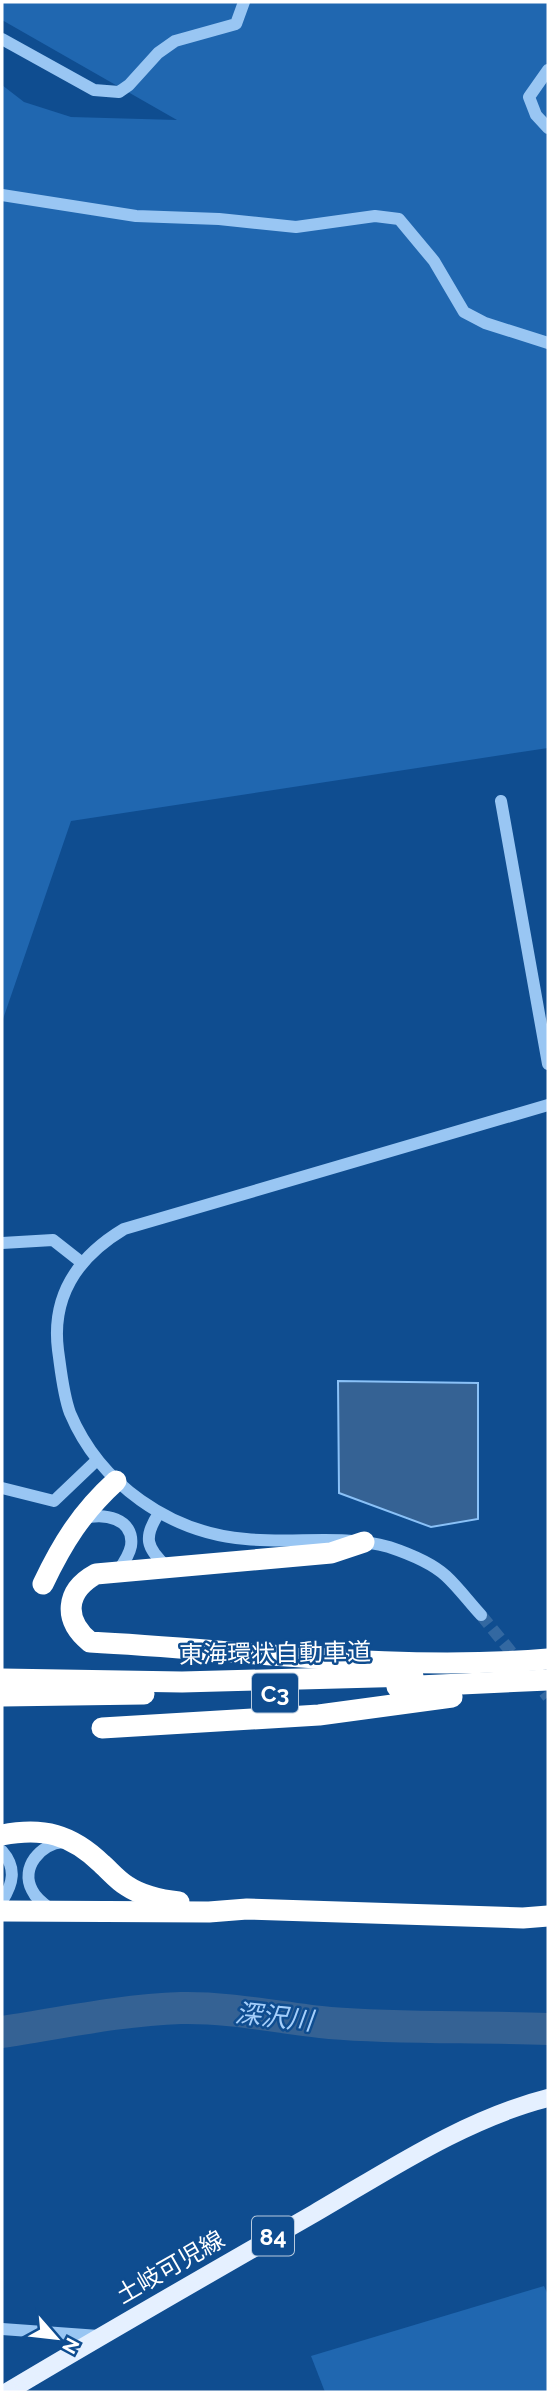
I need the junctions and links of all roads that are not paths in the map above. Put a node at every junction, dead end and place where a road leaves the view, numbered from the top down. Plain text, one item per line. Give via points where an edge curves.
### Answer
1 (244, 2) edge
2 (2, 39) edge
3 (548, 70) edge
4 (548, 128) edge
5 (2, 195) edge
6 (548, 343) edge
7 (501, 801) dead end
8 (548, 1064) edge
9 (548, 1105) edge
10 (2, 1243) edge
11 (81, 1262) junction
12 (97, 1460) junction
13 (116, 1481) junction
14 (2, 1488) edge
15 (159, 1513) junction
16 (79, 1520) junction
17 (364, 1542) junction
18 (167, 1567) junction
19 (118, 1571) junction
20 (43, 1584) dead end
21 (481, 1615) tunnel mouth
22 (548, 1659) edge
23 (548, 1668) edge
24 (2, 1679) edge
25 (548, 1680) edge
26 (548, 1687) edge
27 (2, 1696) edge
28 (102, 1728) dead end
29 (2, 1835) edge
30 (72, 1841) junction
31 (2, 1852) edge
32 (2, 1901) edge
33 (247, 1909) junction
34 (52, 1910) junction
35 (2, 1911) edge
36 (548, 1916) edge
37 (548, 2098) edge
38 (2, 2329) edge
39 (99, 2336) junction
40 (7, 2392) edge

1 - 2 street via 236,24 175,41 119,92 94,90
3 - 4 street via 529,97
5 - 6 street via 136,216 296,227 375,216 399,219 434,261 464,312
7 - 8 street
9 - 11 street via 124,1228
10 - 11 street via 53,1240
11 - 12 street via 64,1291 57,1320 58,1346 70,1411
12 - 13 street
12 - 14 street via 54,1501
13 - 15 street
13 - 16 highway
15 - 17 street via 207,1532 245,1539
15 - 18 street via 148,1537 150,1549
16 - 19 street via 105,1515 126,1528 131,1548
16 - 20 highway
17 - 18 highway via 331,1553
17 - 21 street via 390,1548 444,1574
18 - 19 highway
19 - 22 highway via 96,1574 75,1593 70,1618 90,1642 399,1664
23 - 24 highway, 東海環状自動車道 / C3 via 303,1681
25 - 27 highway, 東海環状自動車道 / C3 via 262,1693
26 - 28 highway via 319,1715
29 - 30 highway via 33,1831
30 - 33 highway via 128,1887 145,1895
30 - 34 street via 52,1843 41,1850 29,1870 31,1889
31 - 32 street via 13,1874
33 - 34 highway
33 - 36 highway
34 - 35 highway
37 - 39 main road, 土岐可児線 / 84 via 481,2122 424,2150
38 - 39 street
39 - 40 main road, 土岐可児線 / 84

